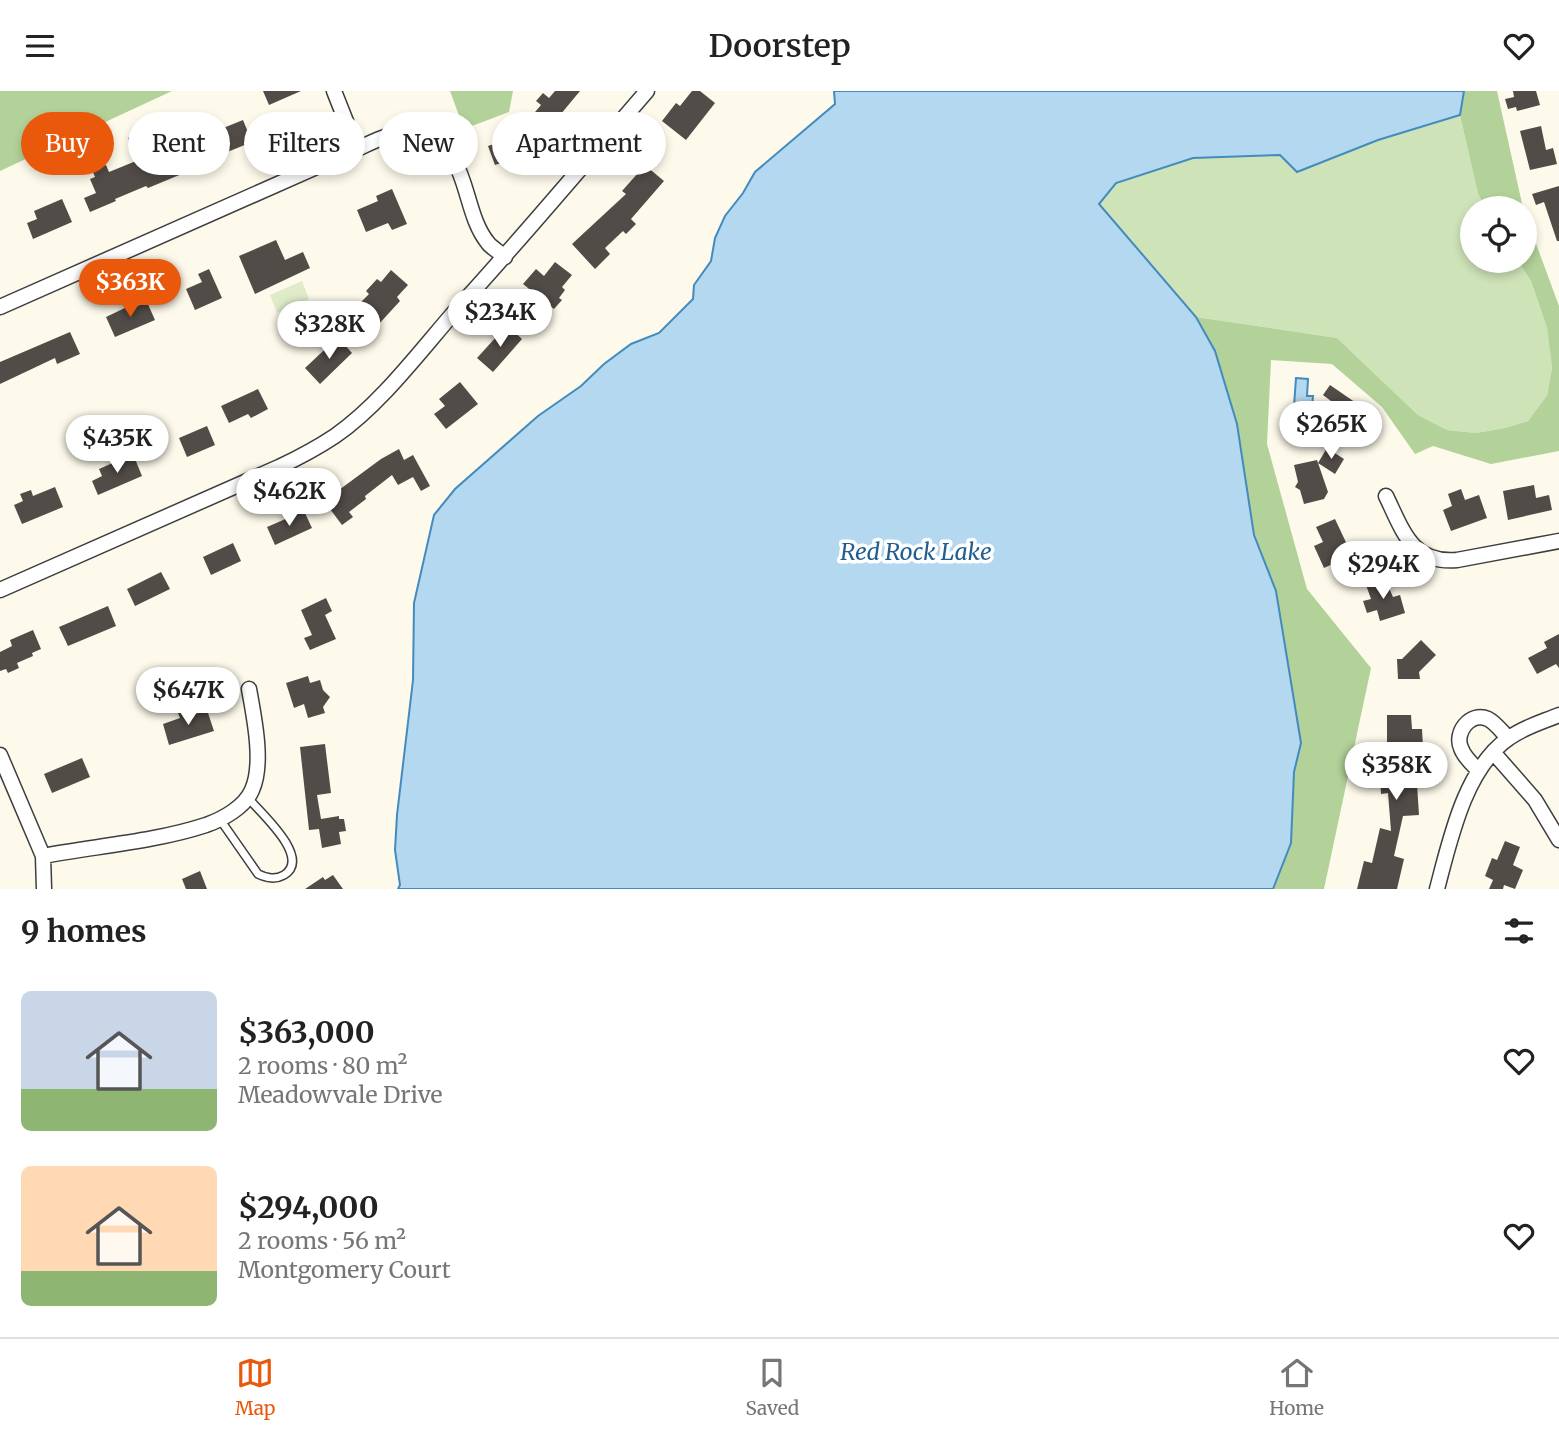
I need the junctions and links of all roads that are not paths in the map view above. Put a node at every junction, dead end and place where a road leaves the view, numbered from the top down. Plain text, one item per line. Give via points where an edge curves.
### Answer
1 (334, 91) edge
2 (647, 91) edge
3 (342, 112) edge
4 (365, 146) edge
5 (298, 175) edge
6 (505, 257) junction
7 (0, 307) edge
8 (1387, 496) dead end
9 (1559, 541) edge
10 (0, 590) edge
11 (249, 689) dead end
12 (1559, 715) edge
13 (1508, 739) junction
14 (1493, 753) junction
15 (0, 755) edge
16 (1478, 770) junction
17 (247, 797) junction
18 (219, 818) junction
19 (1559, 840) edge
20 (43, 856) junction
21 (44, 889) edge
22 (1437, 889) edge

1 - 3 street
2 - 6 street
4 - 6 street via 412,132 438,142 457,165 488,243
5 - 7 street
6 - 10 street via 384,390 336,435 279,467
8 - 9 street via 1416,550 1443,562
11 - 17 street via 256,726 257,774
12 - 13 street
13 - 14 street
13 - 16 street via 1483,717 1465,724 1460,747
14 - 16 street
14 - 19 street via 1535,800
15 - 20 street
16 - 22 street
17 - 18 street
17 - 18 lane via 290,847 294,858 284,875 274,879 258,874
18 - 20 street via 180,832
20 - 21 street

